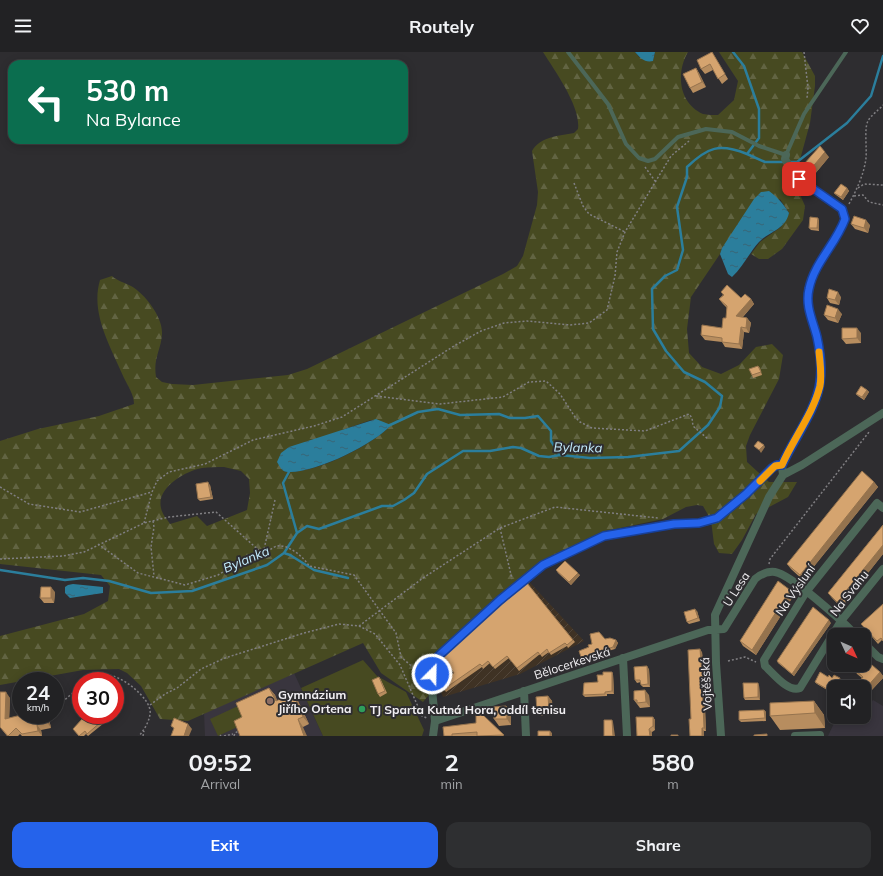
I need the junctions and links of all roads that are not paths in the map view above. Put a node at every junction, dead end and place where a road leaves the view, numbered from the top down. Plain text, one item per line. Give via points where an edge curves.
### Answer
1 (568, 52) edge
2 (846, 52) edge
3 (786, 160) junction
4 (883, 413) edge
5 (782, 465) junction
6 (783, 475) junction
7 (880, 506) edge
8 (883, 569) edge
9 (806, 592) junction
10 (841, 621) junction
11 (848, 628) edge
12 (716, 631) junction
13 (871, 650) edge
14 (623, 658) junction
15 (883, 659) edge
16 (794, 689) joint
17 (524, 691) junction
18 (435, 721) junction
19 (820, 735) dead end
20 (433, 736) edge
21 (526, 736) edge
22 (627, 736) edge
23 (721, 736) edge
24 (795, 736) edge

1 - 3 lane via 608,104 626,144 639,158 648,161 655,159 678,137 706,129 732,132
2 - 3 lane via 804,114
3 - 5 street via 799,179 839,206 845,213 843,225 816,268 808,290 809,308 819,352 820,386
4 - 6 street
5 - 6 street
5 - 18 street via 772,468 741,499 717,518 699,523 674,524 604,536 556,558 532,575 433,661 431,683
6 - 12 street, Vojtěšská via 769,497 715,615
7 - 9 street, Na Výsluní
8 - 10 street, Na Svahu
9 - 10 street, U Lesa
9 - 12 street, U Lesa via 778,573 761,574 755,579 724,629
9 - 16 street, Na Výsluní via 764,660 765,666
10 - 11 street, U Lesa
10 - 16 street, Na Svahu via 800,688
12 - 14 street, Bělocerkevská via 708,630
12 - 23 street, Vojtěšská
13 - 15 street
14 - 17 street, Bělocerkevská
14 - 22 street
17 - 18 street, Bělocerkevská
17 - 21 street
18 - 20 street
19 - 24 street

